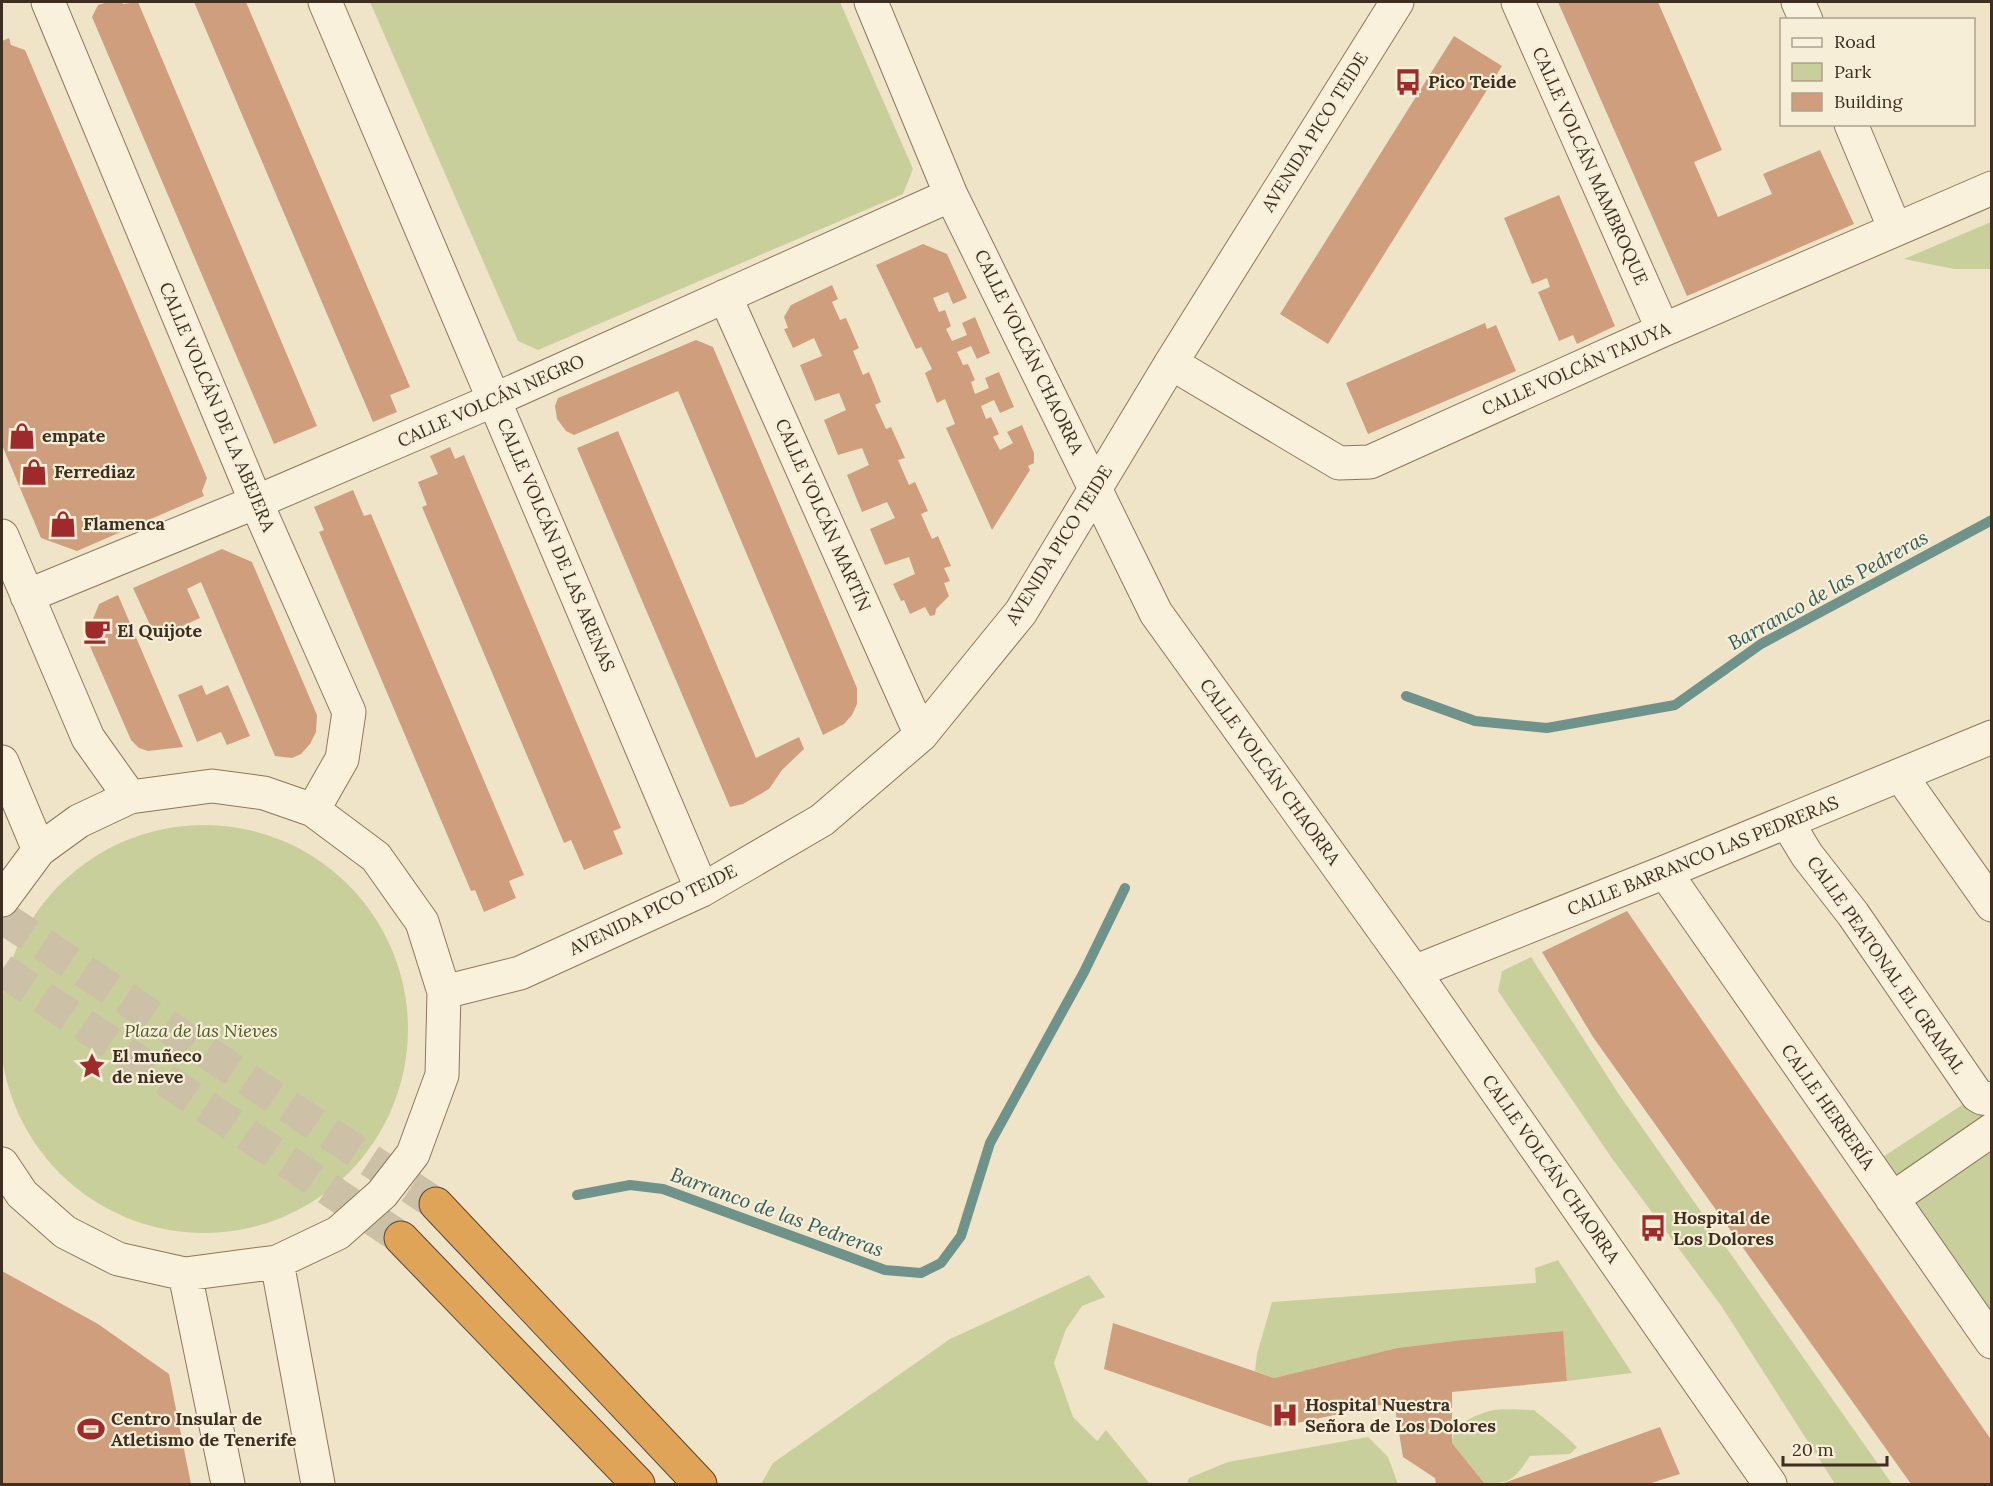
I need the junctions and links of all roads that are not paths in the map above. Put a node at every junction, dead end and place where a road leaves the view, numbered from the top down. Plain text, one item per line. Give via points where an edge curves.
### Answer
1 (48, 2) edge
2 (325, 2) edge
3 (871, 2) edge
4 (1397, 2) edge
5 (1518, 2) edge
6 (1798, 2) edge
7 (1805, 18) edge
8 (1852, 126) edge
9 (1992, 188) edge
10 (951, 195) junction
11 (1895, 228) junction
12 (725, 296) junction
13 (1663, 330) junction
14 (1171, 363) junction
15 (494, 400) junction
16 (1095, 487) junction
17 (256, 502) junction
18 (2, 536) edge
19 (27, 596) junction
20 (921, 735) junction
21 (1992, 737) edge
22 (2, 762) edge
23 (1901, 776) junction
24 (130, 797) junction
25 (312, 810) junction
26 (1787, 822) junction
27 (39, 850) junction
28 (1665, 872) junction
29 (702, 890) junction
30 (2, 900) edge
31 (1992, 905) edge
32 (1414, 972) junction
33 (444, 992) junction
34 (1992, 1099) edge
35 (1992, 1130) edge
36 (2, 1164) edge
37 (1892, 1199) junction
38 (435, 1204) tunnel mouth
39 (401, 1238) tunnel mouth
40 (277, 1262) junction
41 (185, 1274) junction
42 (1992, 1342) edge
43 (228, 1485) edge
44 (318, 1485) edge
45 (638, 1485) edge
46 (700, 1485) edge
47 (1770, 1485) edge

1 - 17 street, CALLE VOLCÁN DE LA ABEJERA
2 - 15 street, CALLE VOLCÁN DE LAS ARENAS
3 - 10 street, CALLE VOLCÁN CHAORRA
4 - 14 street, AVENIDA PICO TEIDE
5 - 13 street, CALLE VOLCÁN MAMBROQUE
6 - 7 street
8 - 11 street
9 - 11 street, CALLE VOLCÁN TAJUYA
10 - 12 street, CALLE VOLCÁN NEGRO
10 - 16 street, CALLE VOLCÁN CHAORRA
11 - 13 street, CALLE VOLCÁN TAJUYA
12 - 15 street, CALLE VOLCÁN NEGRO
12 - 20 street, CALLE VOLCÁN MARTÍN
13 - 14 street, CALLE VOLCÁN TAJUYA via 1370,462 1339,463
14 - 16 street, AVENIDA PICO TEIDE
15 - 17 street, CALLE VOLCÁN NEGRO
15 - 29 street, CALLE VOLCÁN DE LAS ARENAS
16 - 20 street, AVENIDA PICO TEIDE via 1022,612
16 - 32 street, CALLE VOLCÁN CHAORRA via 1156,613
17 - 19 street, CALLE VOLCÁN NEGRO
17 - 25 street, CALLE VOLCÁN DE LA ABEJERA via 349,712 342,759
18 - 19 street
19 - 24 street via 88,738
20 - 29 street, AVENIDA PICO TEIDE via 822,820
21 - 23 street, CALLE BARRANCO LAS PEDRERAS
22 - 27 street
23 - 26 street, CALLE BARRANCO LAS PEDRERAS
23 - 31 street
24 - 25 street via 212,786 264,793
24 - 27 street via 79,821
25 - 33 street via 376,857 422,922
26 - 28 street, CALLE BARRANCO LAS PEDRERAS
26 - 34 street, CALLE PEATONAL EL GRAMAL via 1977,1095
27 - 30 street
28 - 32 street, CALLE BARRANCO LAS PEDRERAS
28 - 37 street, CALLE HERRERÍA
29 - 33 street, AVENIDA PICO TEIDE via 520,973
32 - 47 street, CALLE VOLCÁN CHAORRA
33 - 40 street via 442,1075 412,1154 382,1194 338,1233
35 - 37 street
36 - 41 street via 22,1194 65,1232 118,1259
37 - 42 street, CALLE HERRERÍA
38 - 46 highway
39 - 45 highway
40 - 41 street
40 - 44 street
41 - 43 street

